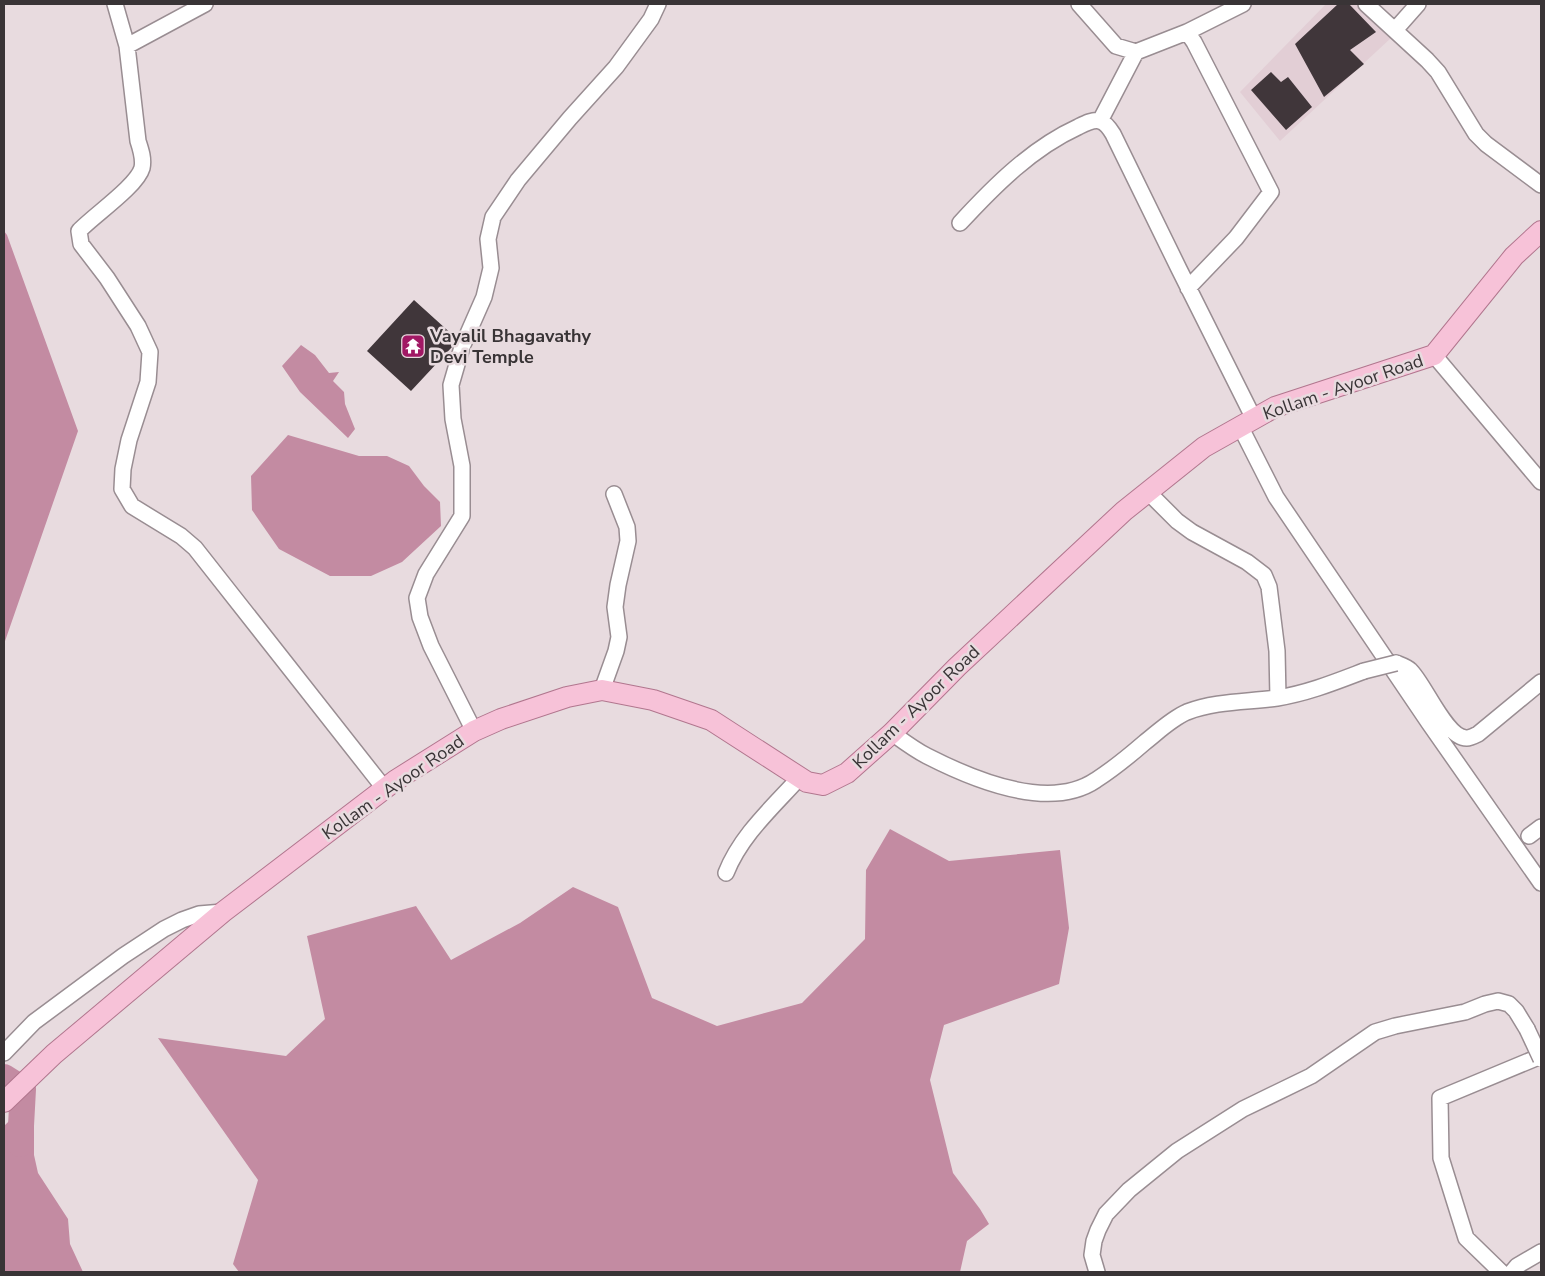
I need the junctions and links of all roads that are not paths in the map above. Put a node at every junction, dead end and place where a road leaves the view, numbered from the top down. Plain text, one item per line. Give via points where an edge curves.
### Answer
1 (115, 4) edge
2 (205, 4) edge
3 (658, 4) edge
4 (1079, 4) edge
5 (1243, 4) edge
6 (1366, 4) edge
7 (1418, 4) edge
8 (1395, 30) junction
9 (1187, 32) junction
10 (126, 46) junction
11 (1136, 52) junction
12 (1100, 121) junction
13 (1541, 185) edge
14 (960, 223) dead end
15 (1541, 231) edge
16 (1188, 288) junction
17 (1434, 355) junction
18 (1247, 422) junction
19 (1541, 482) edge
20 (1148, 492) junction
21 (614, 494) dead end
22 (1541, 682) edge
23 (602, 690) junction
24 (1278, 698) junction
25 (474, 731) junction
26 (892, 733) junction
27 (800, 777) junction
28 (384, 788) junction
29 (726, 873) dead end
30 (1541, 883) edge
31 (223, 912) junction
32 (4, 1053) edge
33 (1541, 1058) edge
34 (4, 1102) edge
35 (1541, 1252) edge
36 (1097, 1272) edge
37 (1501, 1272) edge
38 (1512, 1272) edge

1 - 10 street
2 - 10 street
3 - 25 street via 616,67 518,180 493,217 488,239 491,268 484,297 462,347 451,385 453,419 462,466 462,516 426,574 418,598 420,617 431,646
4 - 11 street via 1116,46
5 - 9 street
6 - 8 street
7 - 8 street
8 - 13 street via 1438,72 1476,134
9 - 11 street
9 - 16 street via 1271,192 1236,238
10 - 28 street via 142,169 132,184 79,231 80,244 107,278 138,326 150,352 148,382 128,440 122,489 132,506 195,548
11 - 12 street
12 - 14 street via 1090,121 1042,147 980,201
12 - 16 street via 1110,128
15 - 17 main road, Kollam - Ayoor Road via 1508,263
16 - 18 street
17 - 18 main road, Kollam - Ayoor Road via 1275,407
17 - 19 street
18 - 20 main road, Kollam - Ayoor Road via 1204,446
18 - 30 street via 1276,497
20 - 24 street via 1192,532 1264,575 1277,651
20 - 26 main road, Kollam - Ayoor Road via 964,660
21 - 23 street via 627,527 628,542 615,607 618,644
22 - 24 street, bridge via 1468,739 1462,738 1443,721 1410,669 1396,663
23 - 25 main road, Kollam - Ayoor Road via 567,697 501,718
23 - 27 main road, Kollam - Ayoor Road via 653,700 711,720
24 - 26 street via 1203,707 1186,713 1168,723 1094,782 1067,793 1026,792 976,779 926,756
25 - 28 main road, Kollam - Ayoor Road
26 - 27 main road, Kollam - Ayoor Road via 835,780 822,785
27 - 29 street via 745,838
28 - 31 main road, Kollam - Ayoor Road
31 - 32 street via 199,914 164,929 34,1022
31 - 34 main road, Kollam - Ayoor Road via 54,1054
33 - 36 street, bridge via 1516,1011 1509,1004 1498,1001 1465,1012 1375,1032 1311,1076 1243,1109 1177,1151 1129,1190 1106,1214 1098,1230 1092,1254
33 - 37 street via 1440,1098 1441,1158 1466,1238
35 - 38 street

